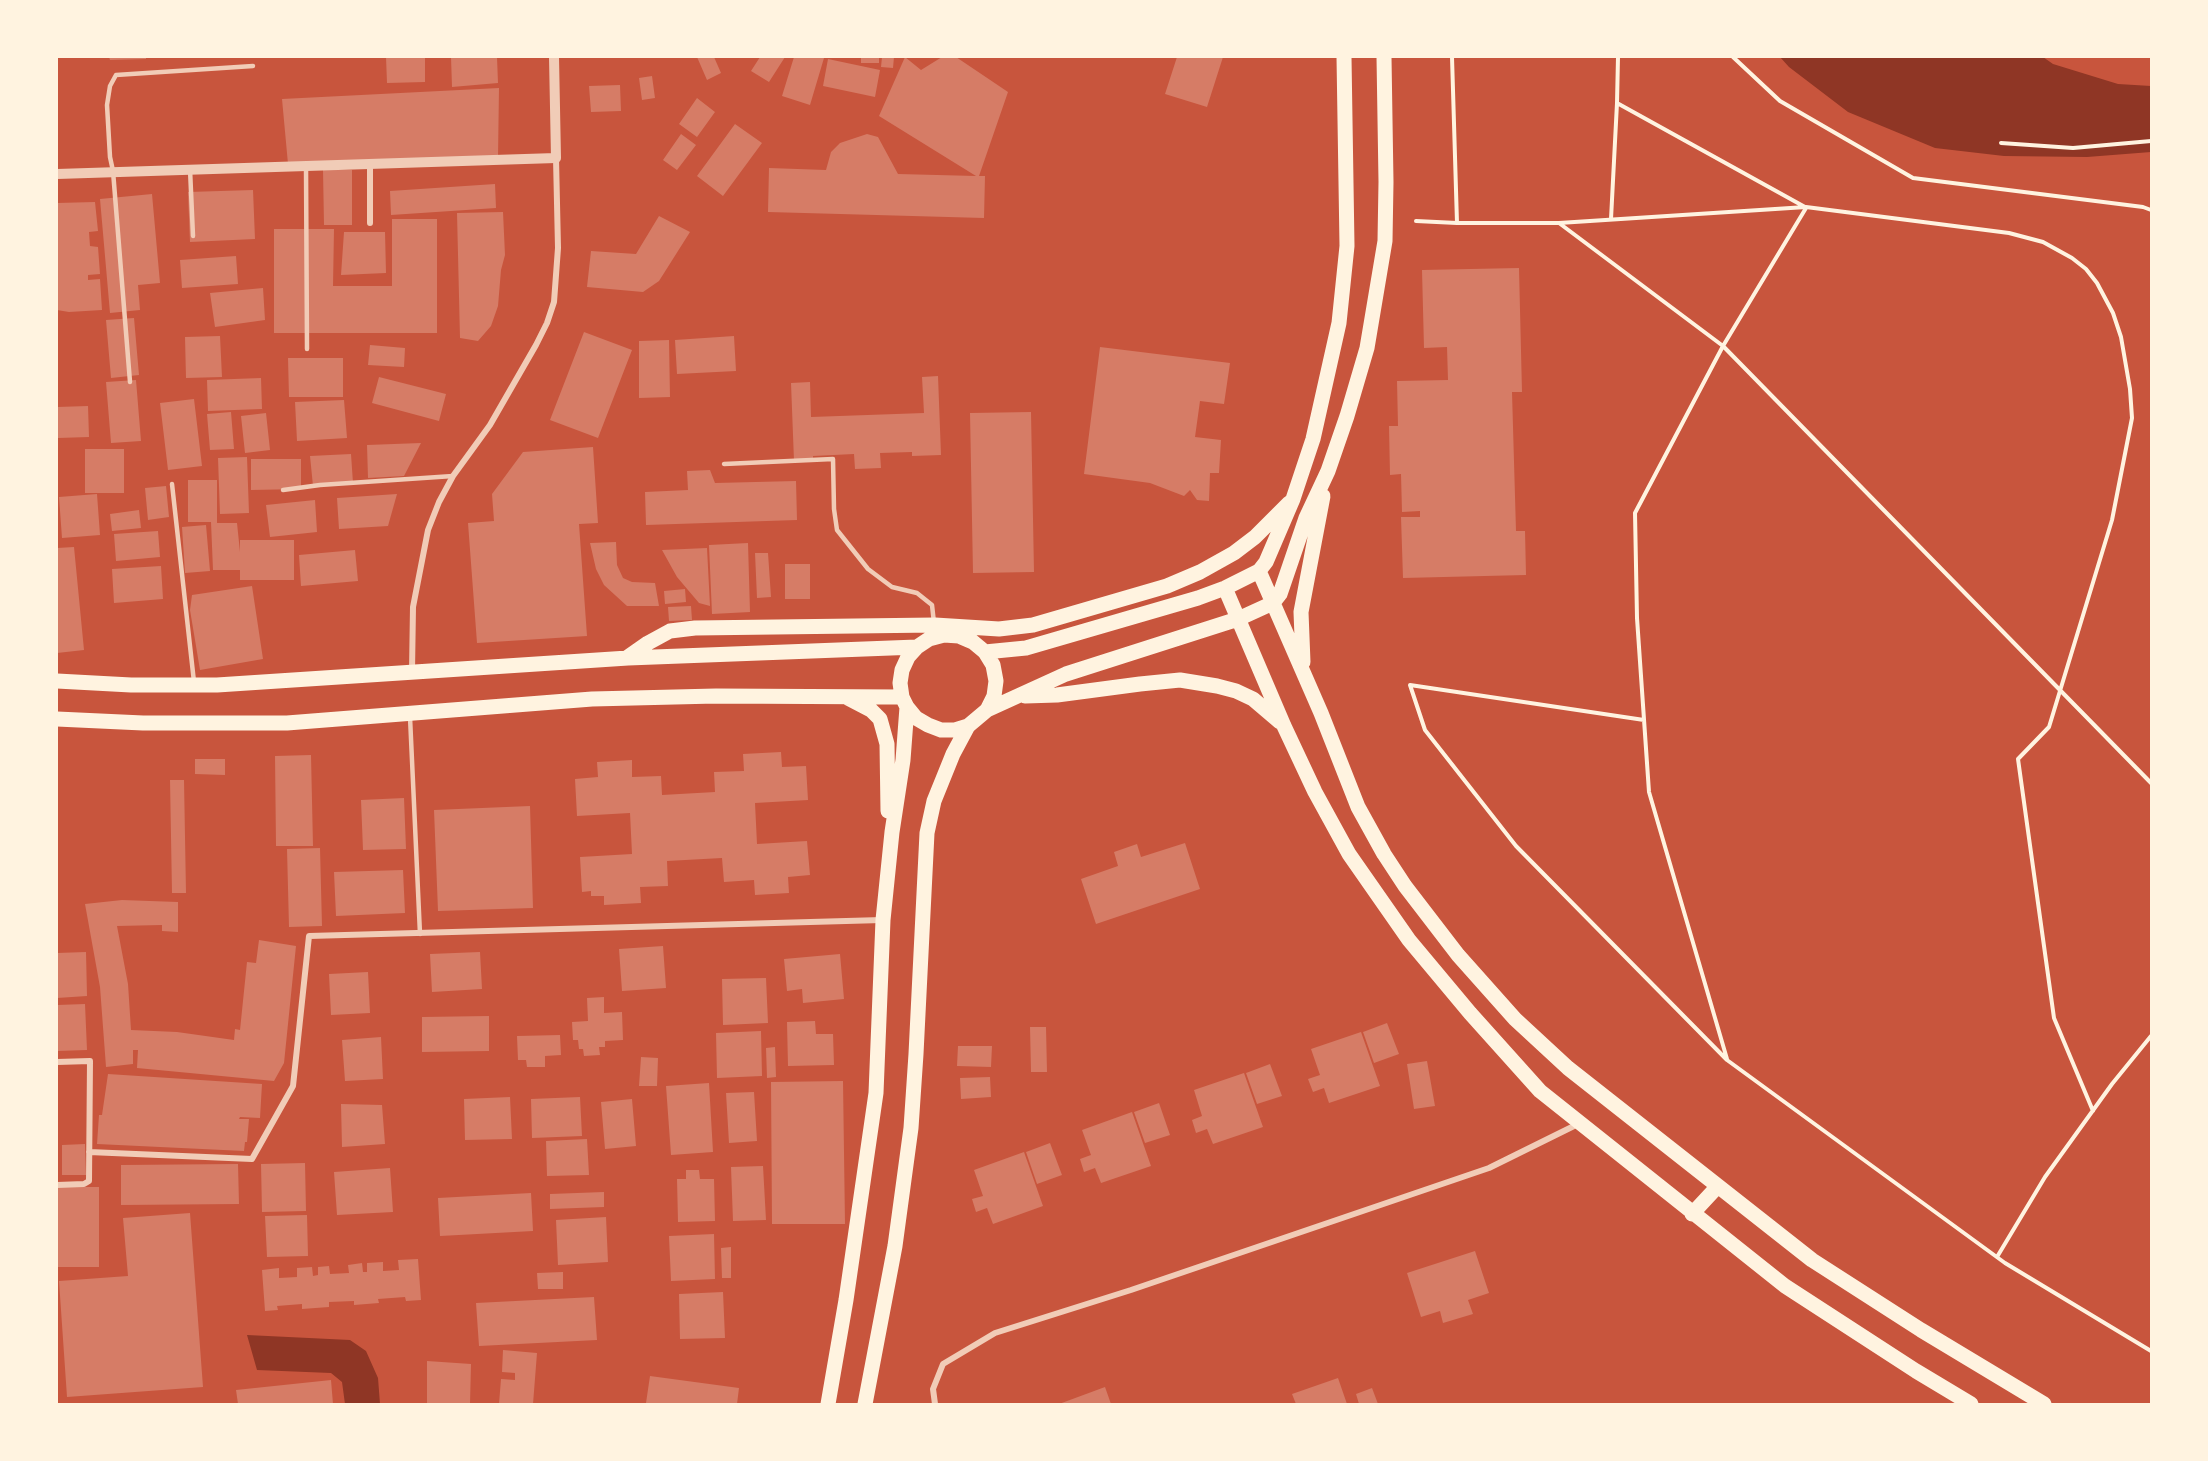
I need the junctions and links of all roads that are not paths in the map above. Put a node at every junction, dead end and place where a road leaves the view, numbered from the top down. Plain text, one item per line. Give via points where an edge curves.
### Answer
1 (554, 57) edge
2 (1344, 57) edge
3 (1384, 57) edge
4 (253, 66) dead end
5 (556, 158) junction
6 (370, 164) junction
7 (306, 166) junction
8 (190, 169) junction
9 (113, 171) junction
10 (57, 174) edge
11 (370, 223) dead end
12 (193, 236) dead end
13 (307, 349) dead end
14 (130, 382) dead end
15 (724, 464) dead end
16 (1328, 471) junction
17 (453, 476) junction
18 (172, 484) dead end
19 (283, 490) dead end
20 (1293, 499) junction
21 (1259, 571) junction
22 (1225, 588) junction
23 (1273, 603) junction
24 (1238, 619) junction
25 (934, 625) junction
26 (953, 627) junction
27 (917, 647) junction
28 (979, 647) junction
29 (628, 658) junction
30 (412, 672) junction
31 (57, 681) edge
32 (194, 685) junction
33 (1308, 686) junction
34 (842, 696) junction
35 (1017, 696) junction
36 (905, 702) junction
37 (987, 710) junction
38 (410, 714) junction
39 (57, 719) edge
40 (968, 726) junction
41 (1284, 726) junction
42 (892, 832) junction
43 (882, 920) junction
44 (420, 934) junction
45 (57, 1062) edge
46 (1580, 1124) junction
47 (89, 1152) junction
48 (57, 1185) edge
49 (1718, 1186) junction
50 (1692, 1214) junction
51 (828, 1404) edge
52 (866, 1404) edge
53 (935, 1404) edge
54 (1971, 1404) edge
55 (2044, 1404) edge

1 - 5 street
2 - 20 main road via 1347,246 1341,301 1333,356 1313,439
3 - 16 main road via 1383,251 1367,348
4 - 9 lane via 116,75 107,105
5 - 6 street
5 - 17 street via 558,248 554,302 547,324 490,424
6 - 7 street
6 - 11 street
7 - 8 street
7 - 13 lane
8 - 9 street
8 - 12 lane
9 - 10 street
9 - 14 lane
15 - 25 lane via 833,459 837,530 868,569 892,587 917,593 932,605
16 - 23 main road via 1306,518 1285,583
16 - 33 main road via 1301,612
17 - 19 lane
17 - 30 street via 428,530 419,571 413,607
18 - 32 lane
20 - 21 main road via 1273,549
20 - 26 main road via 1234,554 1167,586 1033,625 999,629
21 - 22 main road
21 - 23 main road
22 - 24 main road
22 - 28 main road via 1026,648
23 - 24 main road
23 - 33 main road
24 - 35 main road via 1066,674
24 - 41 main road
25 - 26 main road
25 - 29 main road via 695,628 670,631
26 - 28 main road
27 - 28 main road via 944,635 959,636
27 - 29 main road
27 - 36 main road via 902,670 900,683
28 - 37 main road via 993,665 996,681
29 - 30 main road
30 - 32 main road
31 - 32 main road
33 - 49 main road via 1358,807 1384,854 1458,955 1515,1019 1568,1068
34 - 36 main road
34 - 38 main road via 592,699
34 - 42 main road via 871,710 880,719 887,744 887,801
35 - 37 main road
35 - 41 main road via 1180,680 1217,686 1253,699
36 - 40 main road via 916,718 941,730
36 - 42 main road via 903,760
37 - 40 main road
38 - 39 main road via 218,725
38 - 44 lane
40 - 52 main road via 952,754 927,833 911,1128 895,1246
41 - 46 main road via 1349,854 1409,940 1540,1091
42 - 43 main road
43 - 44 street
43 - 51 main road via 876,1093
44 - 47 street via 309,936 293,1086 252,1158
45 - 47 street via 90,1061
46 - 50 main road
46 - 53 street via 1489,1168 995,1333 943,1364 933,1389
47 - 48 street via 87,1183
49 - 50 main road
49 - 55 main road via 1812,1260
50 - 54 main road via 1785,1286

